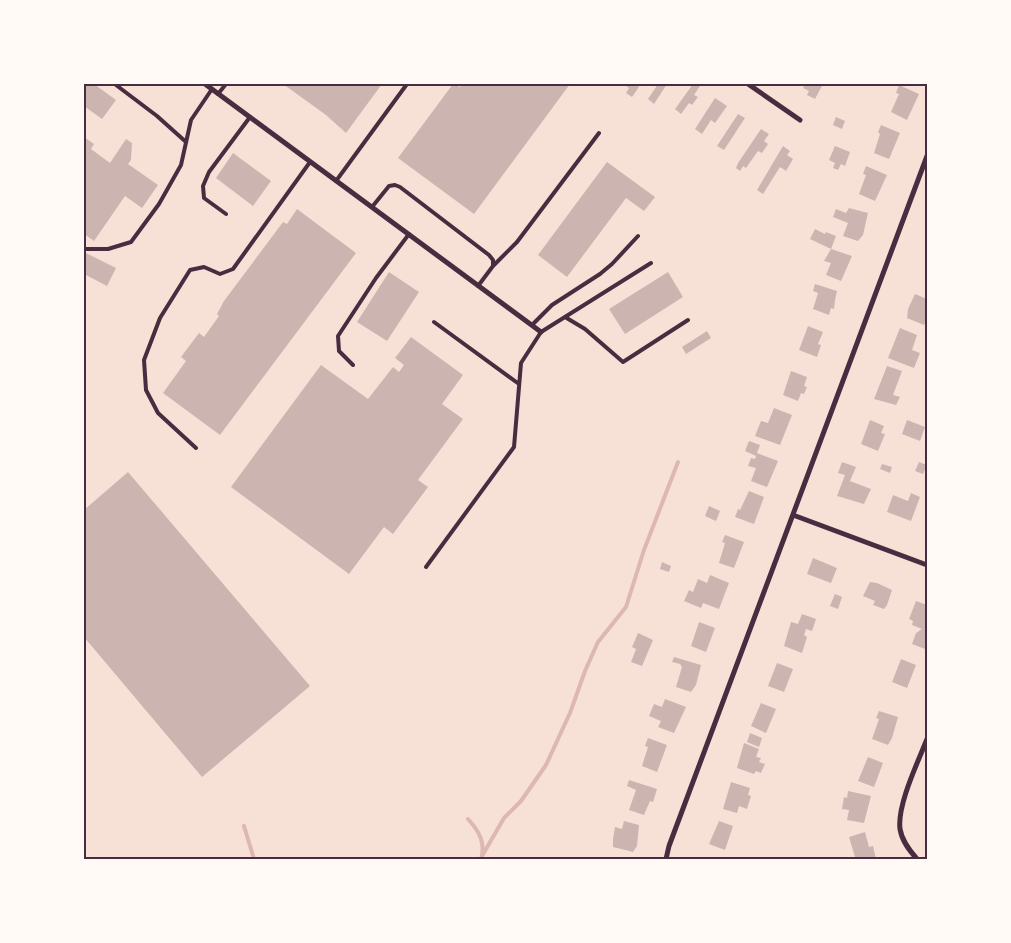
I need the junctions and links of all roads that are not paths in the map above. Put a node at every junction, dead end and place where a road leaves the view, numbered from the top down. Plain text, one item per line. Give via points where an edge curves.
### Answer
1 (115, 84) edge
2 (205, 84) edge
3 (226, 84) edge
4 (408, 84) edge
5 (748, 84) edge
6 (212, 90) junction
7 (218, 94) junction
8 (250, 117) junction
9 (800, 120) dead end
10 (599, 133) dead end
11 (186, 142) junction
12 (927, 156) edge
13 (310, 162) junction
14 (336, 181) junction
15 (372, 207) junction
16 (226, 214) dead end
17 (408, 234) junction
18 (638, 236) dead end
19 (84, 249) edge
20 (651, 263) dead end
21 (493, 266) junction
22 (478, 286) junction
23 (565, 317) junction
24 (688, 320) dead end
25 (434, 322) dead end
26 (532, 325) junction
27 (541, 332) junction
28 (353, 365) dead end
29 (519, 384) junction
30 (196, 448) dead end
31 (793, 514) junction
32 (927, 565) edge
33 (426, 567) dead end
34 (927, 739) edge
35 (666, 859) edge
36 (917, 859) edge

1 - 11 lane
2 - 6 street
3 - 7 lane
4 - 14 lane
5 - 9 street
6 - 7 street
6 - 11 lane via 191,120
7 - 8 street
8 - 13 street
8 - 16 lane via 202,186 204,198
10 - 21 lane via 517,242
11 - 19 lane via 181,165 132,242 108,249
12 - 31 street
13 - 14 street
13 - 30 lane via 233,269 220,274 204,267 190,270 160,318 144,360 146,390 158,413
14 - 15 street
15 - 17 street
15 - 21 lane via 389,186 395,185 489,255
17 - 22 street
17 - 28 lane via 338,336 339,351
18 - 26 lane via 600,274 552,305
20 - 23 lane
21 - 22 lane
22 - 26 street
23 - 24 lane via 585,329 623,362
23 - 27 lane
25 - 29 lane
26 - 27 street
27 - 29 lane via 521,362
29 - 33 lane via 514,447
31 - 32 street
31 - 35 street
34 - 36 street via 900,814 902,835

